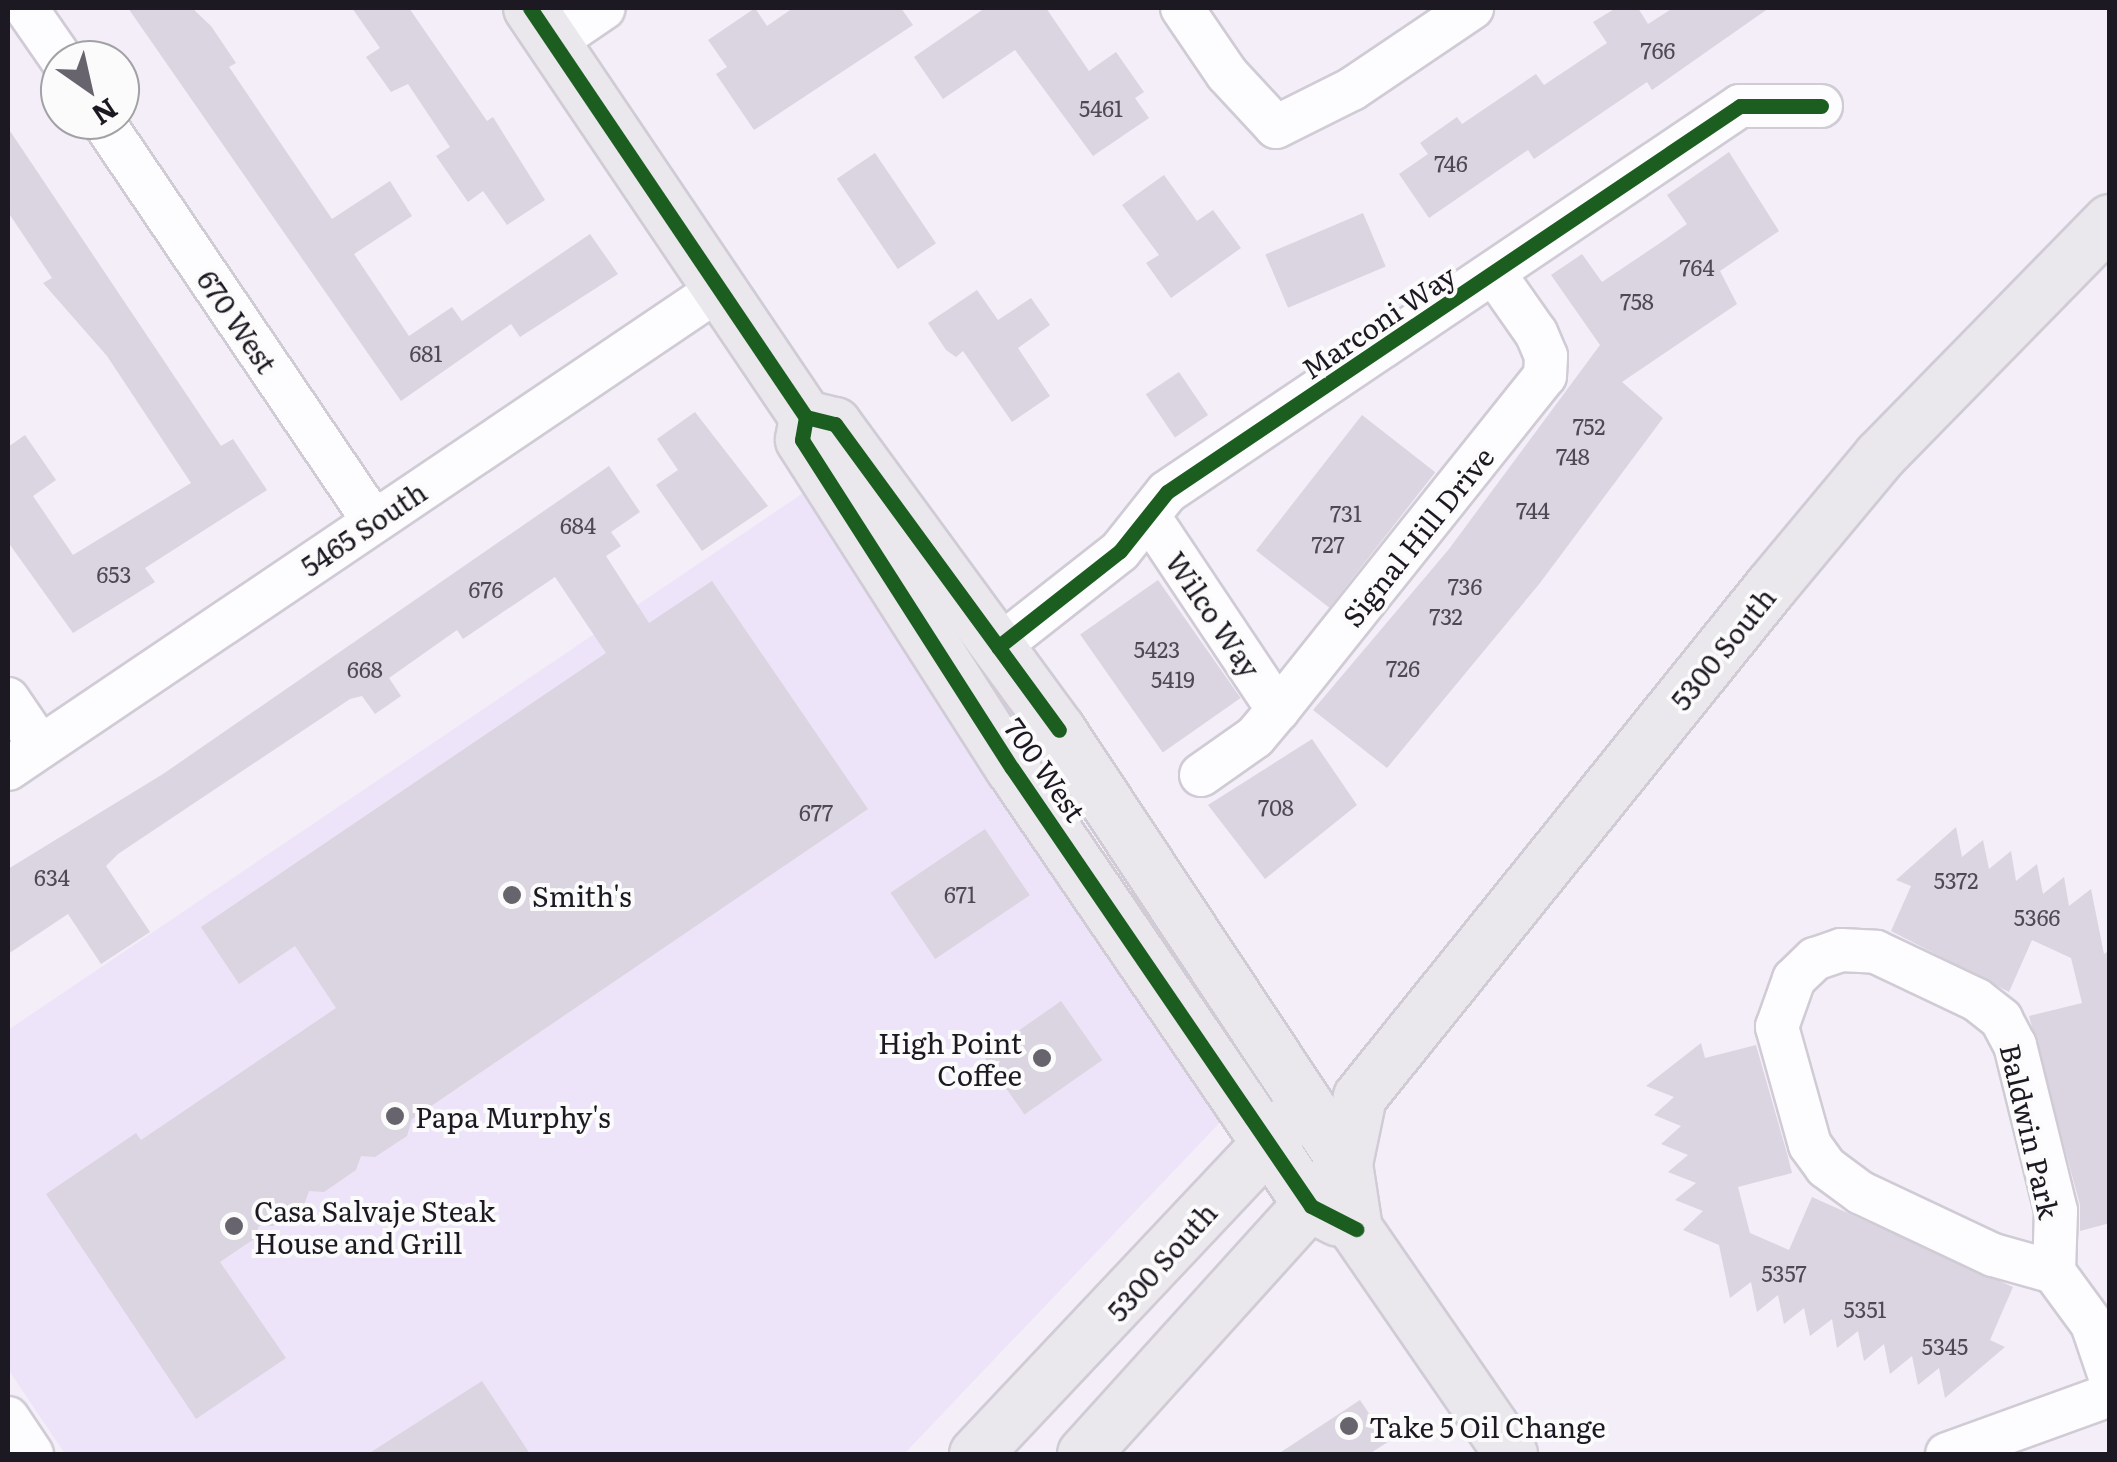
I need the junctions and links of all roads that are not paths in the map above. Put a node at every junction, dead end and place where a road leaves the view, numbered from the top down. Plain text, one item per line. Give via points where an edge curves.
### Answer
1 (26, 8) edge
2 (604, 8) edge
3 (1182, 8) edge
4 (1472, 8) edge
5 (542, 25) edge
6 (48, 40) edge
7 (1821, 106) dead end
8 (116, 140) edge
9 (2110, 221) edge
10 (1494, 273) junction
11 (719, 288) junction
12 (806, 418) junction
13 (1150, 518) junction
14 (374, 521) junction
15 (998, 647) junction
16 (8, 699) edge
17 (1278, 710) junction
18 (24, 758) edge
19 (1201, 775) dead end
20 (1360, 1097) junction
21 (1305, 1105) junction
22 (1268, 1142) junction
23 (1346, 1164) junction
24 (1333, 1217) junction
25 (2054, 1272) junction
26 (2110, 1376) edge
27 (2110, 1395) edge
28 (8, 1418) edge
29 (2024, 1440) edge
30 (32, 1454) edge
31 (976, 1454) edge
32 (1084, 1454) edge
33 (1510, 1454) edge
34 (1946, 1454) edge

1 - 6 street
2 - 5 street
3 - 4 street via 1227,74 1276,128 1352,88
5 - 11 main road, 700 West
7 - 10 street, Marconi Way via 1740,106
8 - 14 street, 670 West
9 - 20 main road, 5300 South via 1880,456
10 - 13 street, Marconi Way via 1166,492
10 - 17 street, Signal Hill Drive via 1536,333 1546,356 1545,376
11 - 12 main road, 700 West
11 - 14 street, 5465 South
12 - 15 main road, 700 West via 834,424
12 - 22 main road, 700 West via 802,440 887,575
13 - 15 street, Marconi Way via 1070,594
13 - 17 street, Wilco Way
14 - 18 street, 5465 South
15 - 21 main road, 700 West
16 - 18 street
17 - 19 street, Signal Hill Drive via 1255,736
20 - 21 main road
20 - 23 main road, 5300 South
21 - 22 main road, 5300 South
21 - 23 main road, 700 West
22 - 24 main road, 700 West
22 - 31 main road, 5300 South via 1100,1329
23 - 24 main road, 5300 South
24 - 32 main road, 5300 South
24 - 33 main road, 700 West
25 - 25 street, Baldwin Park via 1993,1255 1861,1193 1826,1168 1810,1145 1776,1027 1794,978 1815,959 1841,950 1876,952 2001,1018 2015,1045 2056,1212
25 - 26 street via 2092,1324
27 - 29 street
28 - 30 street
29 - 34 street

